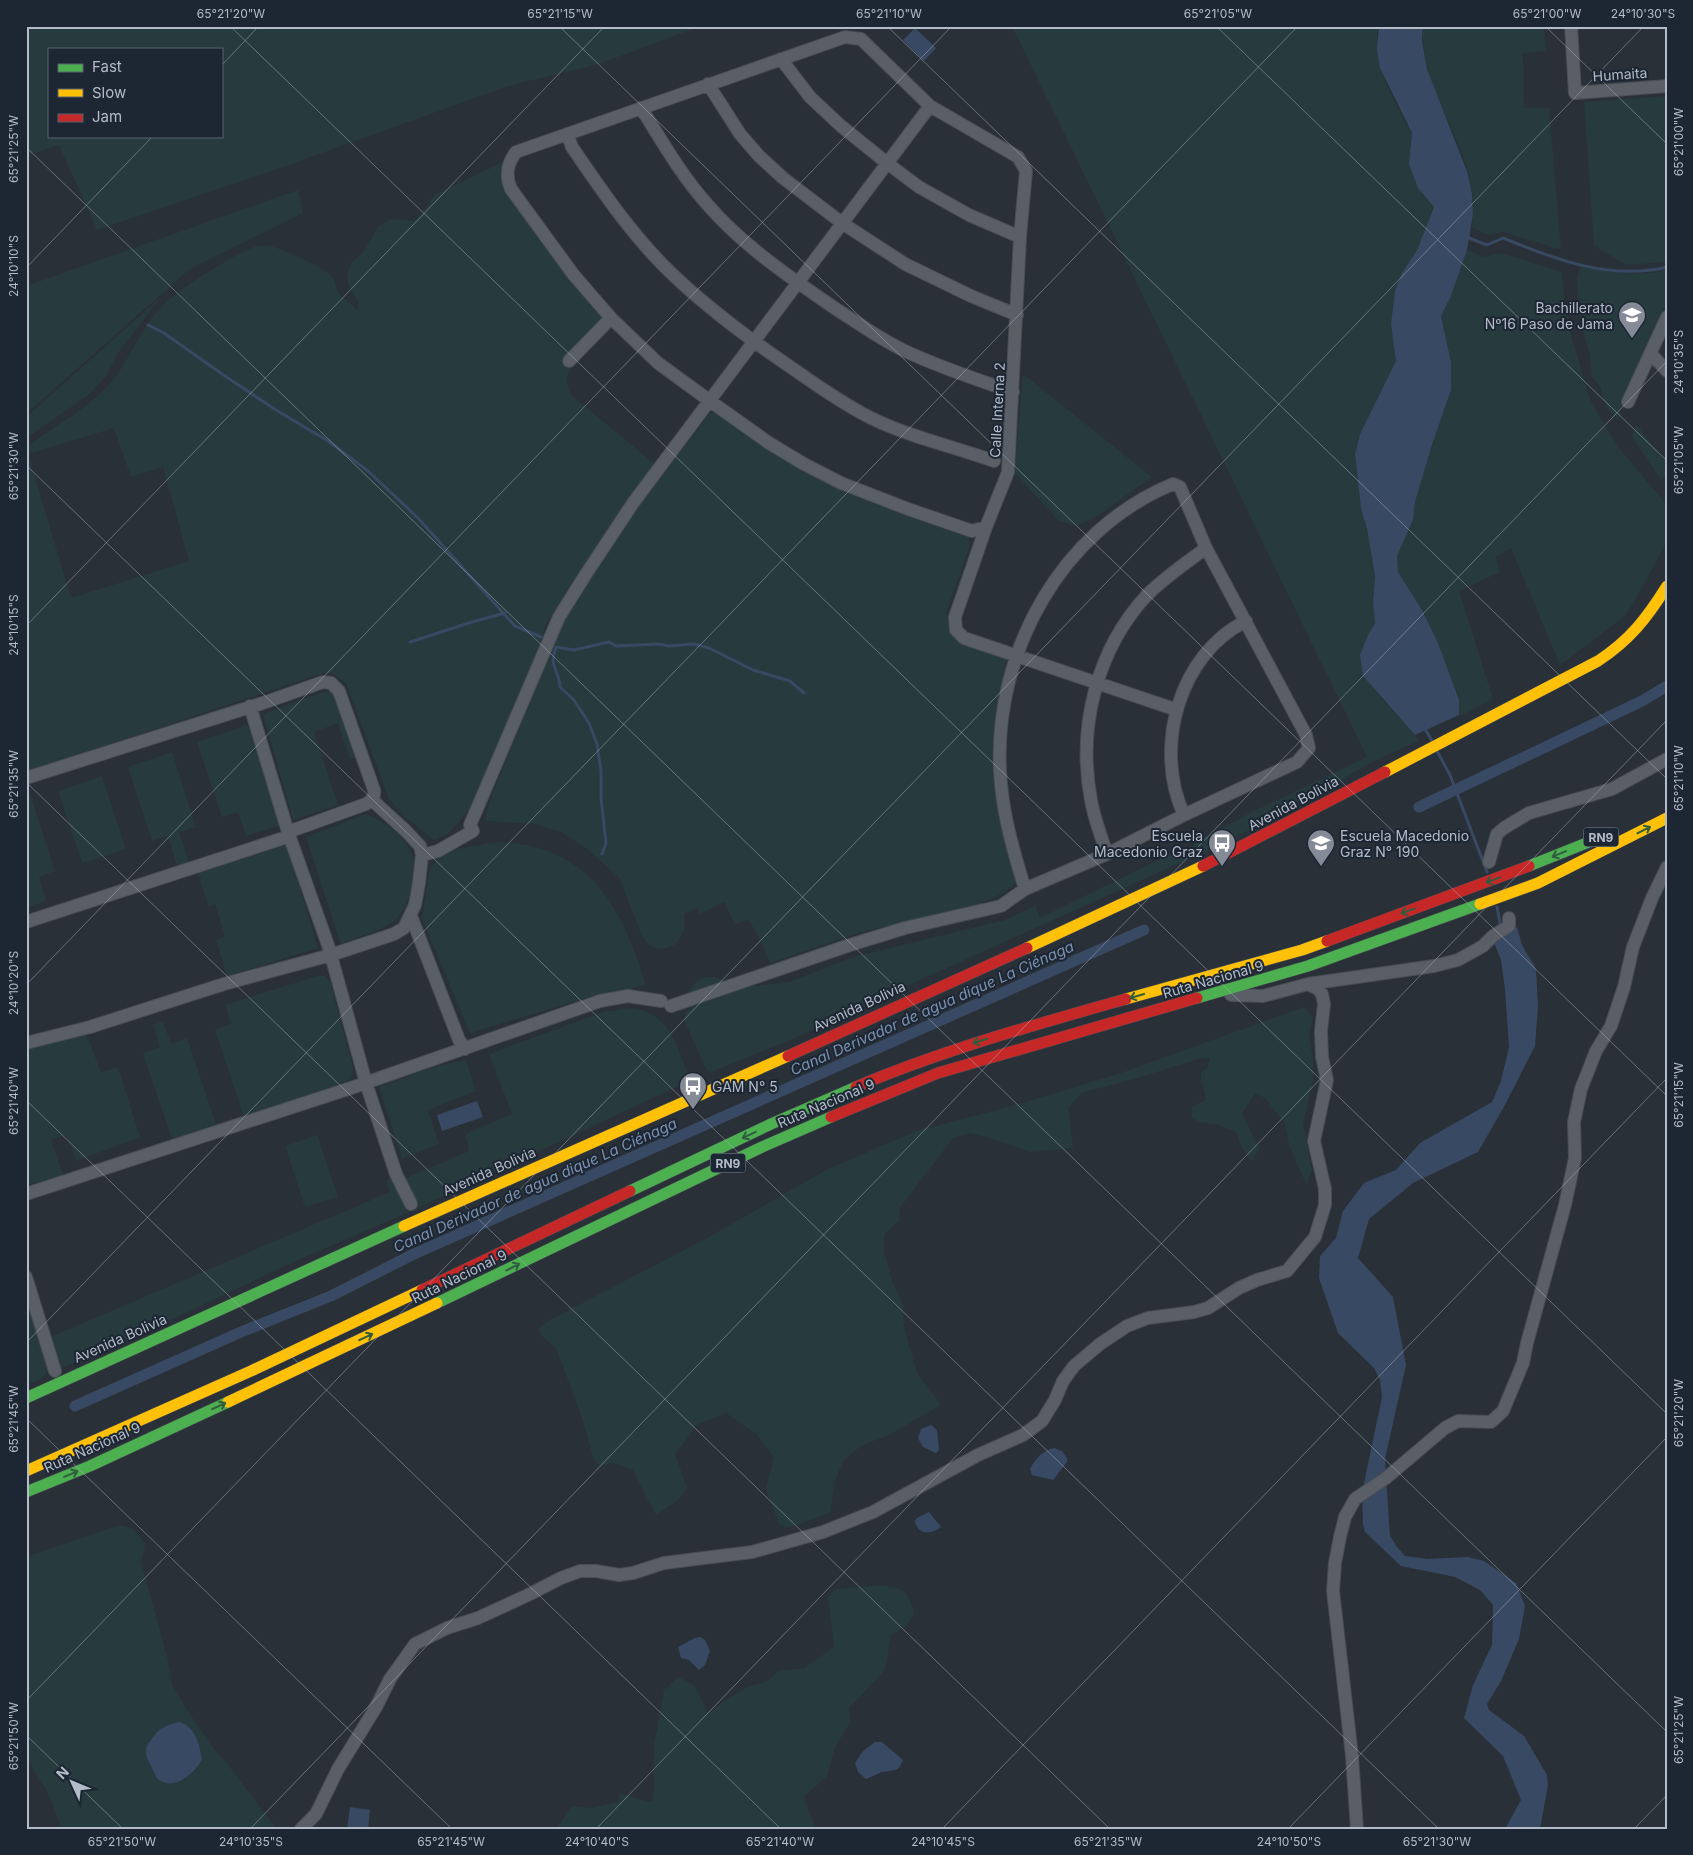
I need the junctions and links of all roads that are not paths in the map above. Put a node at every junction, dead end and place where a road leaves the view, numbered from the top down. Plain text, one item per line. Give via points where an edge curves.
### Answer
1 (1571, 26) edge
2 (781, 59) junction
3 (708, 84) junction
4 (1667, 86) edge
5 (930, 106) junction
6 (641, 108) junction
7 (567, 134) junction
8 (887, 163) junction
9 (842, 223) junction
10 (1020, 237) junction
11 (798, 283) junction
12 (1017, 314) junction
13 (611, 318) junction
14 (1667, 318) edge
15 (754, 342) junction
16 (1650, 353) junction
17 (569, 361) dead end
18 (1667, 371) edge
19 (1013, 392) junction
20 (710, 401) junction
21 (1628, 402) dead end
22 (994, 461) dead end
23 (986, 527) junction
24 (1206, 548) junction
25 (1667, 586) edge
26 (1246, 621) junction
27 (1016, 656) junction
28 (1097, 683) junction
29 (250, 706) junction
30 (1176, 710) junction
31 (1667, 759) edge
32 (26, 778) edge
33 (372, 800) junction
34 (1184, 815) junction
35 (1667, 818) edge
36 (289, 834) junction
37 (1607, 834) dead end
38 (1107, 854) junction
39 (422, 856) junction
40 (1489, 862) dead end
41 (1667, 867) edge
42 (1025, 889) junction
43 (410, 916) junction
44 (1509, 918) dead end
45 (26, 922) edge
46 (331, 955) junction
47 (1308, 984) junction
48 (1213, 994) junction
49 (26, 1043) edge
50 (465, 1049) junction
51 (366, 1083) junction
52 (26, 1194) edge
53 (411, 1204) dead end
54 (26, 1277) edge
55 (55, 1371) dead end
56 (26, 1398) edge
57 (26, 1471) edge
58 (26, 1492) edge
59 (301, 1829) edge
60 (1357, 1829) edge

1 - 4 street, Humaita via 1575,92
2 - 3 street
2 - 5 street via 845,37 861,39
2 - 8 street via 810,97
3 - 6 street
3 - 9 street via 740,134 759,156
5 - 8 street
5 - 10 street, Calle Interna 2 via 1018,157 1026,171
6 - 7 street
6 - 11 street via 682,174 708,206 738,235
7 - 13 street via 516,152 509,161 507,179 573,274
7 - 15 street via 572,147 601,189 664,266 707,306
8 - 9 street
8 - 10 street via 919,187 969,216
9 - 11 street
9 - 12 street via 905,264
10 - 12 street, Calle Interna 2
11 - 15 street
11 - 19 street via 903,350
12 - 19 street, Calle Interna 2
13 - 17 street
13 - 20 street via 658,364
14 - 16 street
15 - 20 street
15 - 22 street via 868,417 908,434
16 - 18 street
16 - 21 street
19 - 23 street, Calle Interna 2 via 1008,472
20 - 23 street via 769,443 841,483 972,531
20 - 39 street via 633,503 559,617 470,825 473,831 438,851
23 - 27 street, Calle Interna 2 via 955,617 956,630 964,638
24 - 26 street
24 - 27 street via 1180,487 1173,484 1150,495 1101,527 1062,570 1035,613
24 - 28 street via 1166,578 1138,606 1113,644
25 - 56 main road, Avenida Bolivia via 1635,634 1617,649 1185,876
26 - 30 street via 1222,636 1200,662
26 - 34 street via 1306,734 1309,748 1297,762
27 - 28 street
27 - 42 street via 1003,707 1000,770 1007,829
28 - 30 street
28 - 38 street via 1090,709 1087,770 1092,807
29 - 32 street
29 - 33 street via 318,684 331,683 340,691 374,790
29 - 36 street
30 - 34 street via 1172,764
31 - 40 street via 1612,789 1529,813 1497,834
33 - 36 street
33 - 39 street via 406,830 420,846
34 - 38 street
48 -> 35 main road, Ruta Nacional 9 / RN9 via 1308,966 1538,883
36 - 45 street
36 - 46 street
37 -> 57 main road, Ruta Nacional 9 / RN9 via 1533,865 1302,950 991,1037 898,1069 772,1124 251,1371
38 - 42 street
39 - 43 street via 415,905
41 - 60 street via 1634,948 1611,1026 1581,1089 1574,1122 1575,1158 1565,1205 1523,1363 1503,1412 1491,1422 1458,1421 1446,1428 1386,1478 1355,1499 1345,1517 1335,1563 1333,1591
42 - 50 street via 1001,906 896,931 666,1004 628,996 600,1001
43 - 46 street via 404,928 394,934
43 - 50 street
44 - 47 street via 1509,926 1458,960
46 - 49 street
46 - 51 street
47 - 48 street via 1263,996
47 - 59 street via 1318,989 1324,1004 1321,1032 1327,1080 1314,1141 1325,1189 1325,1205 1314,1237 1287,1271 1253,1282 1208,1308 1148,1318 1127,1326 1074,1366 1042,1421 1023,1435 978,1455 873,1512 823,1532 752,1552 664,1563 619,1575 580,1571 415,1644 390,1679 316,1814
58 -> 48 main road, Ruta Nacional 9 / RN9 via 90,1466 382,1330 830,1116 947,1070
50 - 51 street
51 - 52 street
51 - 53 street via 396,1174
54 - 55 street

